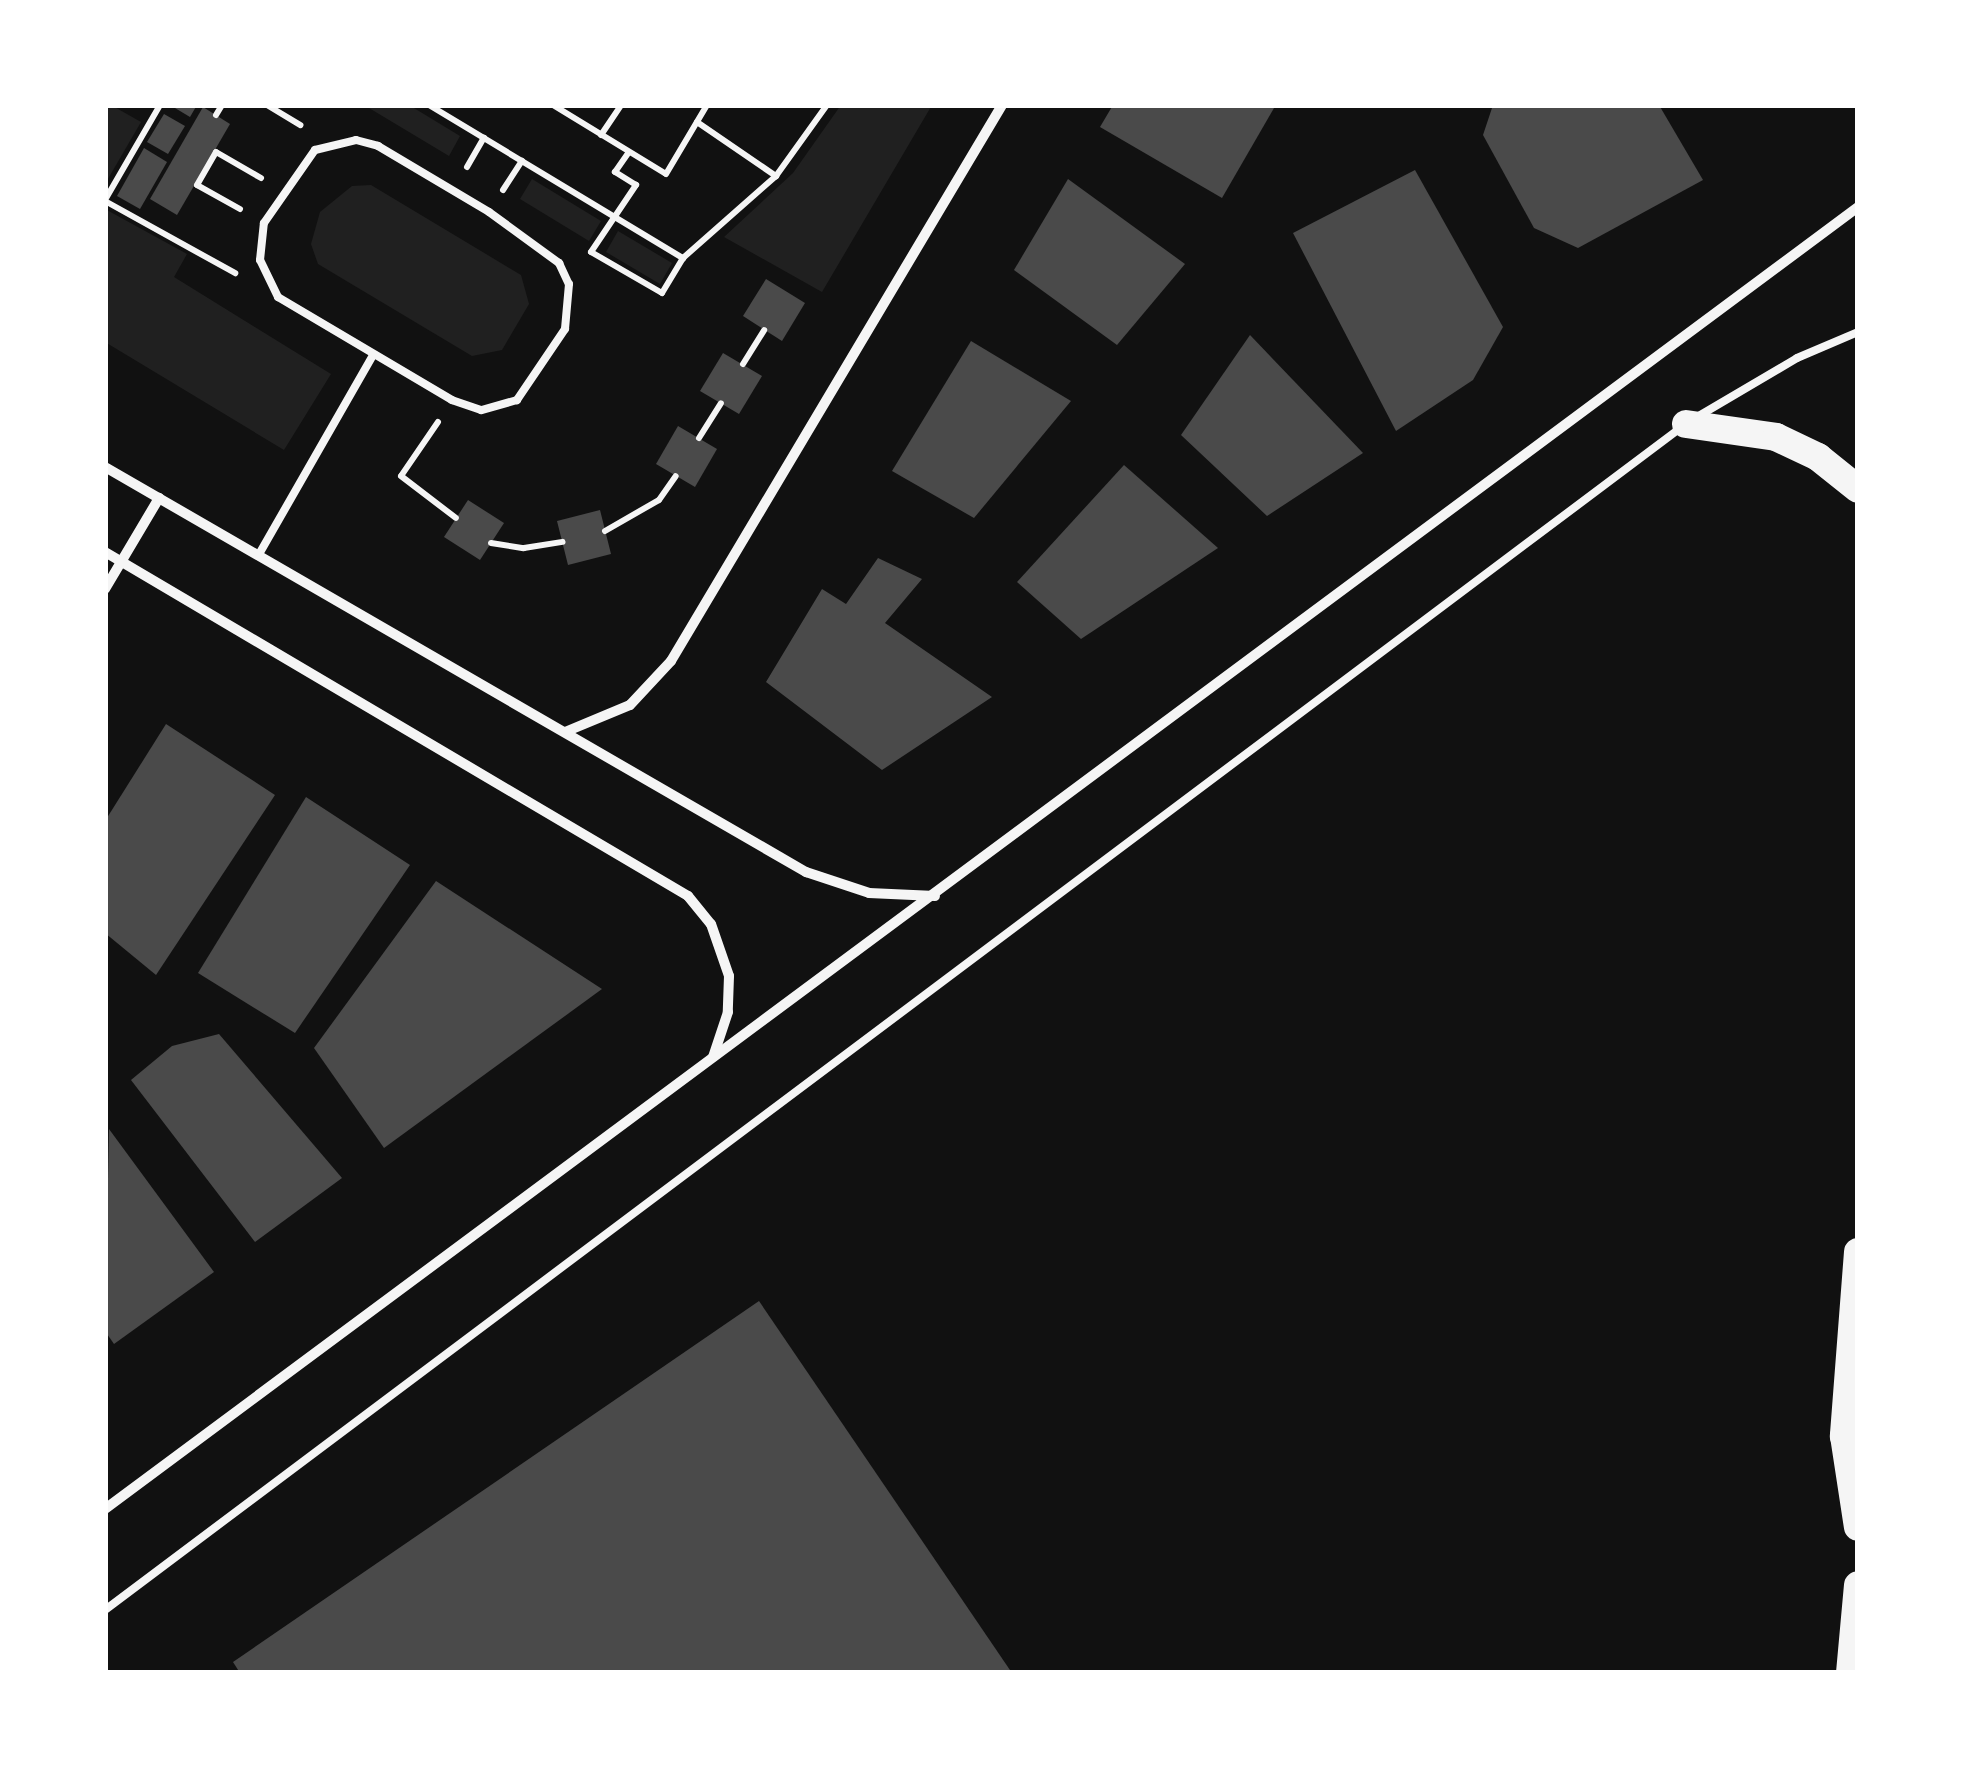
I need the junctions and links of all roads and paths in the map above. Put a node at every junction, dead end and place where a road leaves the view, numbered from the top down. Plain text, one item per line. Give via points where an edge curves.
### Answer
1 (160, 105) edge
2 (222, 105) edge
3 (429, 105) edge
4 (552, 105) edge
5 (622, 105) edge
6 (707, 105) edge
7 (827, 105) edge
8 (1002, 105) edge
9 (216, 116) dead end
10 (697, 122) junction
11 (601, 134) junction
12 (629, 152) junction
13 (776, 176) junction
14 (283, 191) junction
15 (105, 200) edge
16 (1858, 207) edge
17 (614, 217) junction
18 (264, 222) junction
19 (591, 252) junction
20 (682, 258) junction
21 (569, 284) junction
22 (278, 297) junction
23 (764, 330) dead end
24 (1858, 332) edge
25 (372, 357) junction
26 (744, 364) dead end
27 (452, 400) junction
28 (721, 403) dead end
29 (1686, 424) junction
30 (698, 438) dead end
31 (105, 467) edge
32 (676, 476) dead end
33 (1858, 489) edge
34 (159, 498) junction
35 (456, 518) dead end
36 (605, 531) dead end
37 (492, 542) dead end
38 (563, 542) dead end
39 (105, 552) edge
40 (258, 556) junction
41 (121, 562) junction
42 (105, 588) edge
43 (563, 732) junction
44 (936, 896) junction
45 (710, 1062) junction
46 (1858, 1252) edge
47 (105, 1509) edge
48 (1858, 1527) edge
49 (1858, 1585) edge
50 (105, 1610) edge
51 (1850, 1673) edge

1 - 15 path
2 - 9 path
3 - 17 path
4 - 11 path
5 - 11 path
6 - 10 path
7 - 13 path
8 - 43 street via 671,661 620,712
10 - 12 path via 666,174
10 - 13 path
11 - 12 path
12 - 17 path via 616,172 636,185
13 - 20 path
14 - 18 lane
14 - 18 path via 216,152 197,185
14 - 21 lane via 299,165 328,142 378,146 542,247
15 - 22 path
16 - 44 street
17 - 19 path
17 - 20 path
18 - 22 lane via 260,260
19 - 20 path via 662,293
19 - 21 path
21 - 27 lane via 565,330 517,400 481,410
22 - 25 lane
23 - 26 path
24 - 29 lane via 1797,358
25 - 27 lane
25 - 40 lane
27 - 35 path via 401,476
28 - 30 path
29 - 33 highway via 1776,437 1818,457
29 - 50 lane
31 - 34 street
32 - 36 path via 659,500
34 - 40 street
34 - 41 street
37 - 38 path via 524,548
39 - 41 street
40 - 43 street
41 - 42 street
41 - 45 street via 688,896 719,940 728,976 728,1012
43 - 44 street via 806,872 869,893
44 - 45 street
45 - 47 street
46 - 48 highway via 1844,1436
49 - 51 highway

